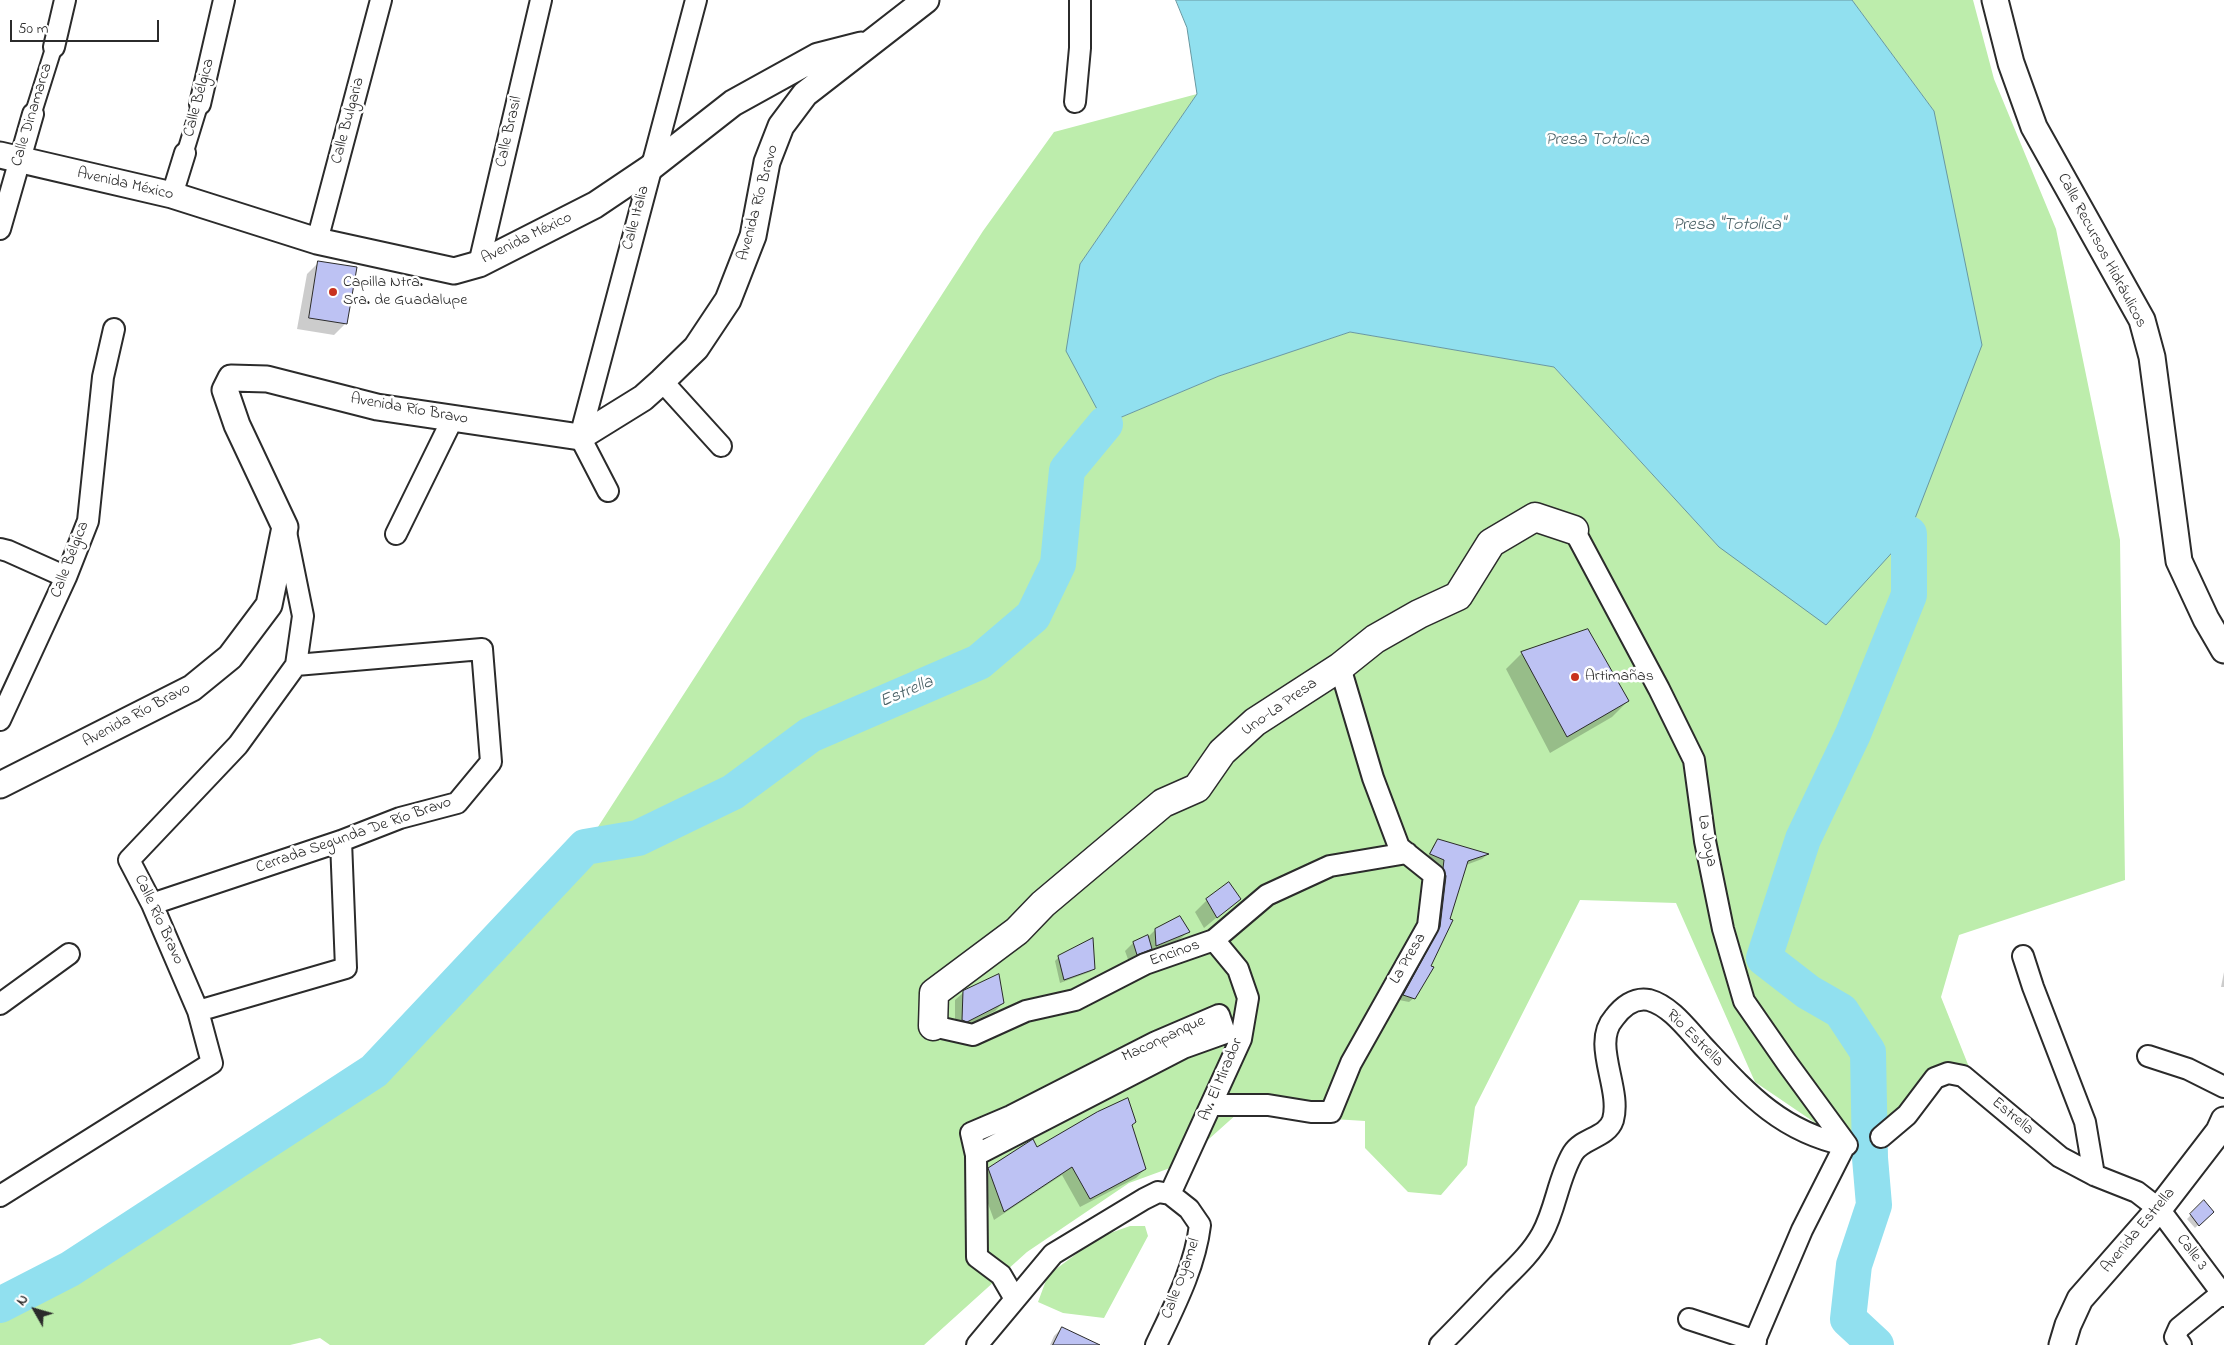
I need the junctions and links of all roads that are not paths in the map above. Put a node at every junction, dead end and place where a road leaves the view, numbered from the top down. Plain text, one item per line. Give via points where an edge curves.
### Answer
1 (65, 0) edge
2 (224, 0) edge
3 (381, 0) edge
4 (541, 0) edge
5 (696, 0) edge
6 (926, 0) edge
7 (1080, 0) edge
8 (1995, 0) edge
9 (870, 43) junction
10 (54, 47) joint
11 (1075, 102) dead end
12 (200, 104) joint
13 (33, 114) joint
14 (185, 153) joint
15 (10, 158) edge
16 (650, 168) junction
17 (172, 196) junction
18 (0, 229) edge
19 (317, 241) junction
20 (479, 264) junction
21 (114, 329) dead end
22 (662, 381) junction
23 (453, 418) junction
24 (580, 437) junction
25 (721, 446) dead end
26 (608, 491) dead end
27 (285, 527) junction
28 (1574, 530) joint
29 (396, 534) dead end
30 (0, 549) edge
31 (66, 577) junction
32 (2224, 650) edge
33 (296, 665) junction
34 (1340, 667) junction
35 (0, 720) edge
36 (0, 784) edge
37 (341, 841) junction
38 (1407, 854) junction
39 (152, 904) junction
40 (1214, 940) junction
41 (69, 954) dead end
42 (2024, 956) dead end
43 (0, 1004) edge
44 (198, 1011) junction
45 (933, 1026) joint
46 (2148, 1056) dead end
47 (2224, 1087) edge
48 (1211, 1105) junction
49 (2222, 1129) edge
50 (1881, 1137) dead end
51 (1846, 1145) junction
52 (976, 1155) junction
53 (2094, 1175) junction
54 (1170, 1194) junction
55 (0, 1196) edge
56 (2159, 1209) junction
57 (2223, 1294) edge
58 (1015, 1299) junction
59 (1689, 1319) dead end
60 (1754, 1343) edge
61 (977, 1345) edge
62 (1156, 1345) edge
63 (1440, 1345) edge
64 (2062, 1345) edge
65 (2181, 1345) edge

1 - 10 street, Calle Dinamarca
2 - 12 street, Calle Bélgica
3 - 19 street, Calle Bulgaria
4 - 20 street, Calle Brasil
5 - 16 street, Calle Italia
6 - 9 street, Avenida Río Bravo
7 - 11 street
8 - 32 street, Calle Recursos Hidráulicos via 2010,63 2034,127 2142,320 2152,358 2179,561
9 - 16 street, Avenida México via 818,56 733,103
9 - 22 street, Avenida Río Bravo via 805,94 781,126 767,162 753,236 728,300 696,348
10 - 13 street, Calle Dinamarca
12 - 14 street, Calle Bélgica
13 - 15 street, Calle Dinamarca
14 - 17 street, Calle Bélgica
15 - 17 street, Avenida México
15 - 18 street, Calle Dinamarca
16 - 20 street, Avenida México via 595,205
16 - 24 street, Calle Italia
17 - 19 street, Avenida México
19 - 20 street, Avenida México via 454,271
21 - 31 street, Calle Bélgica via 103,377 88,521
22 - 24 street, Avenida Río Bravo via 643,398
22 - 25 street
23 - 24 street, Avenida Río Bravo
23 - 27 street, Avenida Río Bravo via 377,407 267,379 231,378 225,390 237,425
23 - 29 street
24 - 26 street
27 - 33 street, Calle Río Bravo via 303,616
27 - 36 street, Avenida Río Bravo via 268,605 230,657 192,688
28 - 34 highway, Uno-La Presa via 1535,517 1491,542 1458,596 1375,639
28 - 51 street, La Joya via 1694,760 1704,841 1723,929 1744,1001
30 - 31 street
31 - 35 street, Calle Bélgica
33 - 37 street, Cerrada Segunda De Río Bravo via 482,649 491,762 457,802 400,818
33 - 39 street, Calle Río Bravo via 238,745 129,860
34 - 38 street, La Presa via 1373,778 1399,847
34 - 45 highway, Uno-La Presa via 1255,722 1222,752 1197,788 1163,804 1043,904 1018,932 934,993
37 - 39 street, Cerrada Segunda De Río Bravo
37 - 44 street via 346,968
38 - 40 street, Encinos via 1330,866 1267,895
38 - 48 street, La Presa via 1434,875 1428,926 1351,1064 1331,1112 1268,1105
39 - 44 street, Calle Río Bravo
40 - 45 street, Encinos via 1145,964 1075,1000 1026,1011 974,1035
40 - 48 street, Av. El Mirador via 1238,969 1248,998 1241,1040
41 - 43 street
42 - 53 street via 2085,1122
44 - 55 street, Calle Río Bravo via 212,1063
46 - 47 street via 2188,1069
48 - 54 street, Av. El Mirador
49 - 56 street, Avenida Estrella
50 - 53 street, Estrella via 1907,1115 1935,1078 1948,1073 1963,1076 2060,1157
51 - 60 street via 1802,1230
51 - 63 street, Rio Estrella via 1823,1140 1782,1121 1741,1087 1670,1012 1648,1000 1629,1002 1608,1024 1604,1042 1615,1102 1612,1122 1601,1134 1585,1141 1574,1151 1542,1233 1528,1255
52 - 52 street, Maconpanque via 971,1133 1156,1042 1219,1015 1225,1033 1183,1048
52 - 58 street via 977,1257 1001,1275
53 - 56 street, Estrella via 2137,1192
54 - 58 street via 1158,1192 1144,1199 1053,1254
54 - 62 street, Calle Oyamel via 1189,1209 1200,1225 1198,1242 1178,1300
56 - 57 street, Calle 3
56 - 64 street, Avenida Estrella via 2080,1300
57 - 65 street via 2179,1328 2175,1338
58 - 61 street
59 - 60 street

